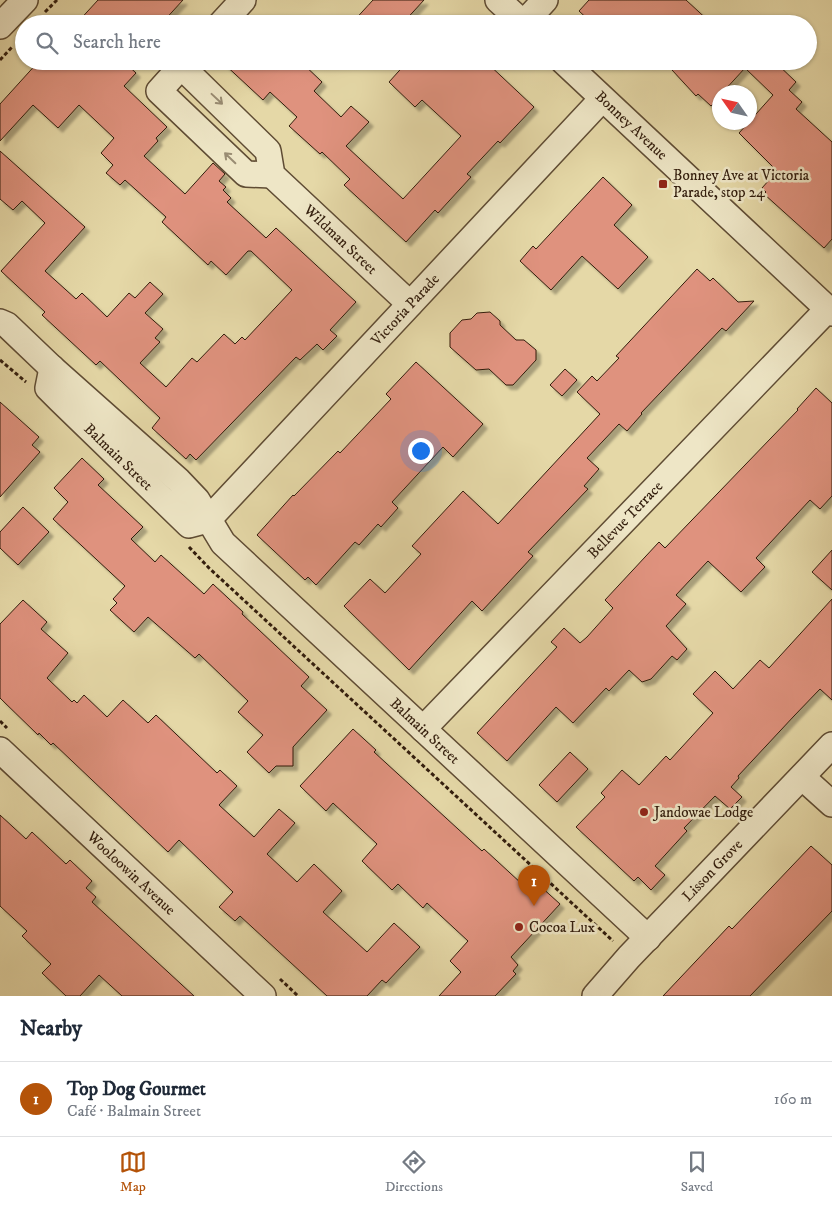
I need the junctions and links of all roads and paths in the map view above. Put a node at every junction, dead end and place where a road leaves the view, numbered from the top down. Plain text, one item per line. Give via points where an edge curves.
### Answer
1 (25, 0) edge
2 (243, 0) edge
3 (498, 0) edge
4 (545, 0) edge
5 (18, 15) edge
6 (229, 15) edge
7 (514, 15) edge
8 (532, 15) edge
9 (15, 21) edge
10 (9, 34) edge
11 (0, 60) edge
12 (178, 70) edge
13 (189, 70) edge
14 (572, 70) edge
15 (602, 99) junction
16 (272, 175) junction
17 (410, 304) junction
18 (830, 311) edge
19 (0, 322) edge
20 (0, 360) edge
21 (29, 386) dead end
22 (208, 520) junction
23 (184, 542) dead end
24 (423, 729) junction
25 (832, 745) edge
26 (0, 750) edge
27 (802, 777) junction
28 (832, 804) edge
29 (648, 938) junction
30 (613, 941) dead end
31 (263, 996) edge
32 (596, 996) edge

1 - 5 street
2 - 6 street
3 - 7 street
4 - 8 street
9 - 10 street
10 - 11 path
16 -> 12 street via 246,174 160,91
13 -> 16 street via 268,151
14 - 15 street, Bonney Avenue
15 - 17 street, Victoria Parade
15 - 18 street, Bonney Avenue
16 - 17 street, Wildman Street
17 - 22 street, Victoria Parade
18 - 24 street, Bellevue Terrace
19 - 22 street, Balmain Street via 178,480 197,500
20 - 21 path
22 - 24 street, Balmain Street via 223,543
23 - 30 path
24 - 29 street, Balmain Street
25 - 27 street, Lisson Grove
26 - 31 street, Wooloowin Avenue
27 - 28 street
27 - 29 street, Lisson Grove
29 - 32 street, Lisson Grove

